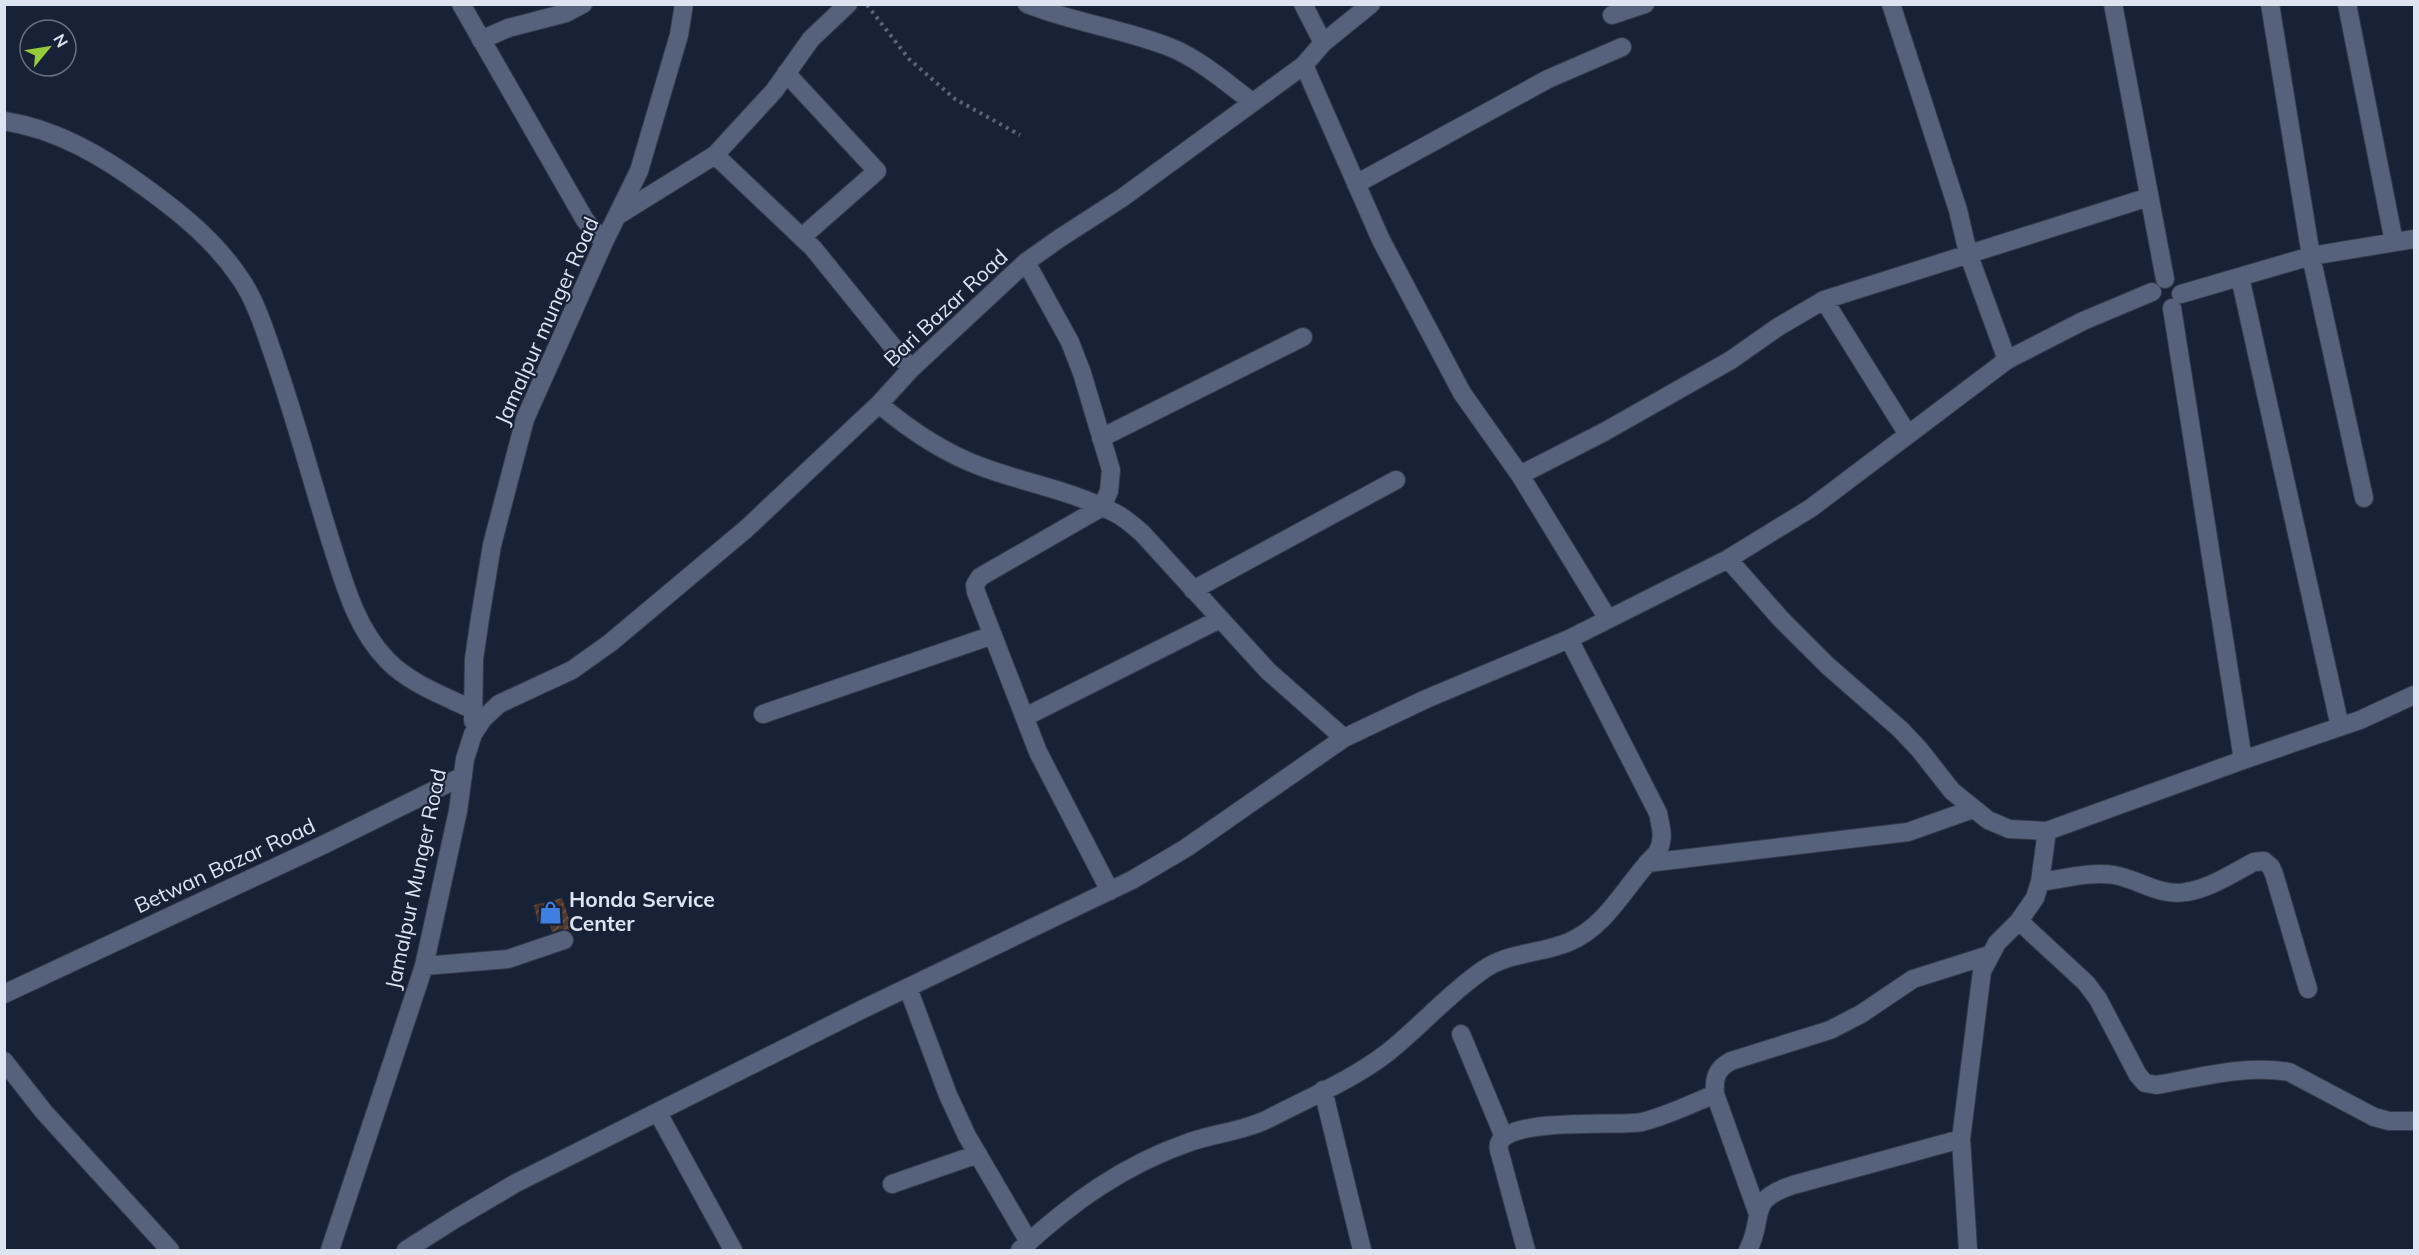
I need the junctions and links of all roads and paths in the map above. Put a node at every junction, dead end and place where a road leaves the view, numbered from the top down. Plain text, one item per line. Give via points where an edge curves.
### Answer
1 (461, 4) edge
2 (583, 4) edge
3 (684, 4) edge
4 (848, 4) edge
5 (866, 4) edge
6 (1027, 4) edge
7 (1303, 4) edge
8 (1371, 4) edge
9 (1645, 4) edge
10 (1891, 4) edge
11 (2113, 4) edge
12 (2270, 4) edge
13 (2347, 4) edge
14 (1612, 15) dead end
15 (481, 40) junction
16 (1323, 43) junction
17 (1622, 47) dead end
18 (1304, 65) junction
19 (786, 73) junction
20 (1252, 102) junction
21 (4, 121) edge
22 (1020, 135) dead end
23 (715, 155) junction
24 (1356, 184) junction
25 (2149, 197) junction
26 (619, 214) junction
27 (802, 237) junction
28 (2415, 239) edge
29 (604, 242) junction
30 (2394, 242) junction
31 (1968, 252) junction
32 (2311, 256) junction
33 (1026, 262) junction
34 (2240, 277) junction
35 (2165, 279) junction
36 (2152, 292) junction
37 (1824, 300) junction
38 (2177, 301) junction
39 (1303, 337) dead end
40 (2007, 360) junction
41 (911, 369) junction
42 (879, 404) junction
43 (1907, 433) junction
44 (1101, 438) junction
45 (1520, 475) junction
46 (1396, 480) dead end
47 (2364, 498) dead end
48 (1102, 507) junction
49 (1728, 559) junction
50 (1193, 590) junction
51 (1220, 619) junction
52 (1608, 619) junction
53 (993, 635) junction
54 (1569, 639) junction
55 (572, 670) joint
56 (2415, 695) edge
57 (473, 710) junction
58 (763, 714) dead end
59 (1025, 717) junction
60 (2340, 727) junction
61 (473, 734) junction
62 (1344, 738) junction
63 (2243, 760) junction
64 (463, 776) junction
65 (1972, 809) junction
66 (2047, 831) junction
67 (1647, 863) junction
68 (2040, 882) junction
69 (1110, 891) junction
70 (2019, 921) junction
71 (564, 940) dead end
72 (1989, 955) junction
73 (424, 966) junction
74 (908, 988) junction
75 (2308, 990) dead end
76 (4, 994) edge
77 (1461, 1034) dead end
78 (4, 1060) edge
79 (1323, 1090) junction
80 (1715, 1094) junction
81 (658, 1113) junction
82 (2415, 1122) edge
83 (1504, 1137) junction
84 (1961, 1139) junction
85 (978, 1154) junction
86 (892, 1184) dead end
87 (1758, 1214) junction
88 (1024, 1246) edge
89 (170, 1251) edge
90 (330, 1251) edge
91 (406, 1251) edge
92 (733, 1251) edge
93 (1362, 1251) edge
94 (1526, 1251) edge
95 (1748, 1251) edge
96 (1968, 1251) edge

1 - 15 street
2 - 15 street
3 - 26 street, Jamalpur munger Road via 639,171
4 - 19 street via 811,39
5 - 22 path via 909,59 955,99
6 - 20 street via 1174,49 1203,65
7 - 16 street
8 - 16 street, Bari Bazar Road
9 - 14 street
10 - 31 street
11 - 25 street
12 - 32 street
13 - 30 street
15 - 29 street via 585,220
16 - 18 street, Bari Bazar Road
17 - 24 street via 1548,79
18 - 20 street, Bari Bazar Road
18 - 24 street
19 - 23 street
19 - 27 street via 877,171
20 - 33 street, Bari Bazar Road via 1122,198
21 - 57 street via 29,125 78,144 122,171 187,218 222,255 241,279 261,318 355,612 388,661 408,677
23 - 26 street
23 - 27 street
24 - 45 street via 1381,240 1462,393
25 - 31 street
25 - 35 street
26 - 29 street, Jamalpur munger Road
27 - 41 street
28 - 30 street
29 - 57 street, Jamalpur munger Road via 525,419 492,544 474,659
30 - 32 street
31 - 37 street
31 - 40 street
32 - 34 street
32 - 47 street
33 - 41 street, Bari Bazar Road
33 - 44 street via 1070,342
34 - 38 street
34 - 60 street
35 - 36 street via 2156,283
35 - 38 street via 2176,282
36 - 38 street via 2157,306
36 - 40 street
37 - 43 street
37 - 45 street via 1731,360
38 - 63 street
39 - 44 street
40 - 43 street
41 - 42 street, Bari Bazar Road
42 - 48 street via 912,432 945,452
42 - 55 street, Bari Bazar Road via 706,564
43 - 49 street via 1811,508
44 - 48 street via 1112,481
45 - 52 street
46 - 50 street
48 - 50 street via 1142,533
48 - 53 street via 977,581 976,592
49 - 52 street
49 - 65 street via 1828,666 1920,749
50 - 51 street
51 - 59 street
51 - 62 street via 1268,671
52 - 54 street
53 - 58 street
53 - 59 street
54 - 62 street
54 - 67 street via 1658,813 1662,844
55 - 61 street, Jamalpur Munger Road via 499,705 483,718
56 - 60 street
57 - 61 street, Jamalpur munger Road
59 - 69 street via 1038,752
60 - 63 street
61 - 64 street, Jamalpur Munger Road
62 - 69 street via 1186,848
63 - 66 street
64 - 73 street, Jamalpur Munger Road
64 - 76 street, Betwan Bazar Road
65 - 66 street via 2009,828
65 - 67 street via 1908,832
66 - 68 street
67 - 79 street via 1616,904 1588,931 1559,946 1492,963 1388,1052
68 - 70 street via 2035,898
68 - 75 street via 2113,875 2159,891 2185,892 2264,861 2274,874
69 - 74 street
70 - 72 street
70 - 82 street via 2086,983 2145,1083 2156,1085 2256,1069 2277,1070 2289,1072 2374,1117
71 - 73 street via 508,959
72 - 80 street via 1913,979 1830,1030 1731,1061 1715,1076
72 - 84 street via 1982,971
73 - 90 street, Jamalpur Munger Road
74 - 81 street
74 - 85 street via 948,1095
77 - 83 street
78 - 89 street via 44,1112
79 - 88 street via 1244,1129 1191,1142 1141,1162 1089,1192
79 - 93 street
80 - 83 street via 1641,1123 1560,1125
80 - 87 street
81 - 91 street via 516,1183
81 - 92 street
83 - 94 street via 1498,1146
84 - 87 street via 1778,1190 1762,1201
84 - 96 street
85 - 86 street
85 - 88 street
87 - 95 street

